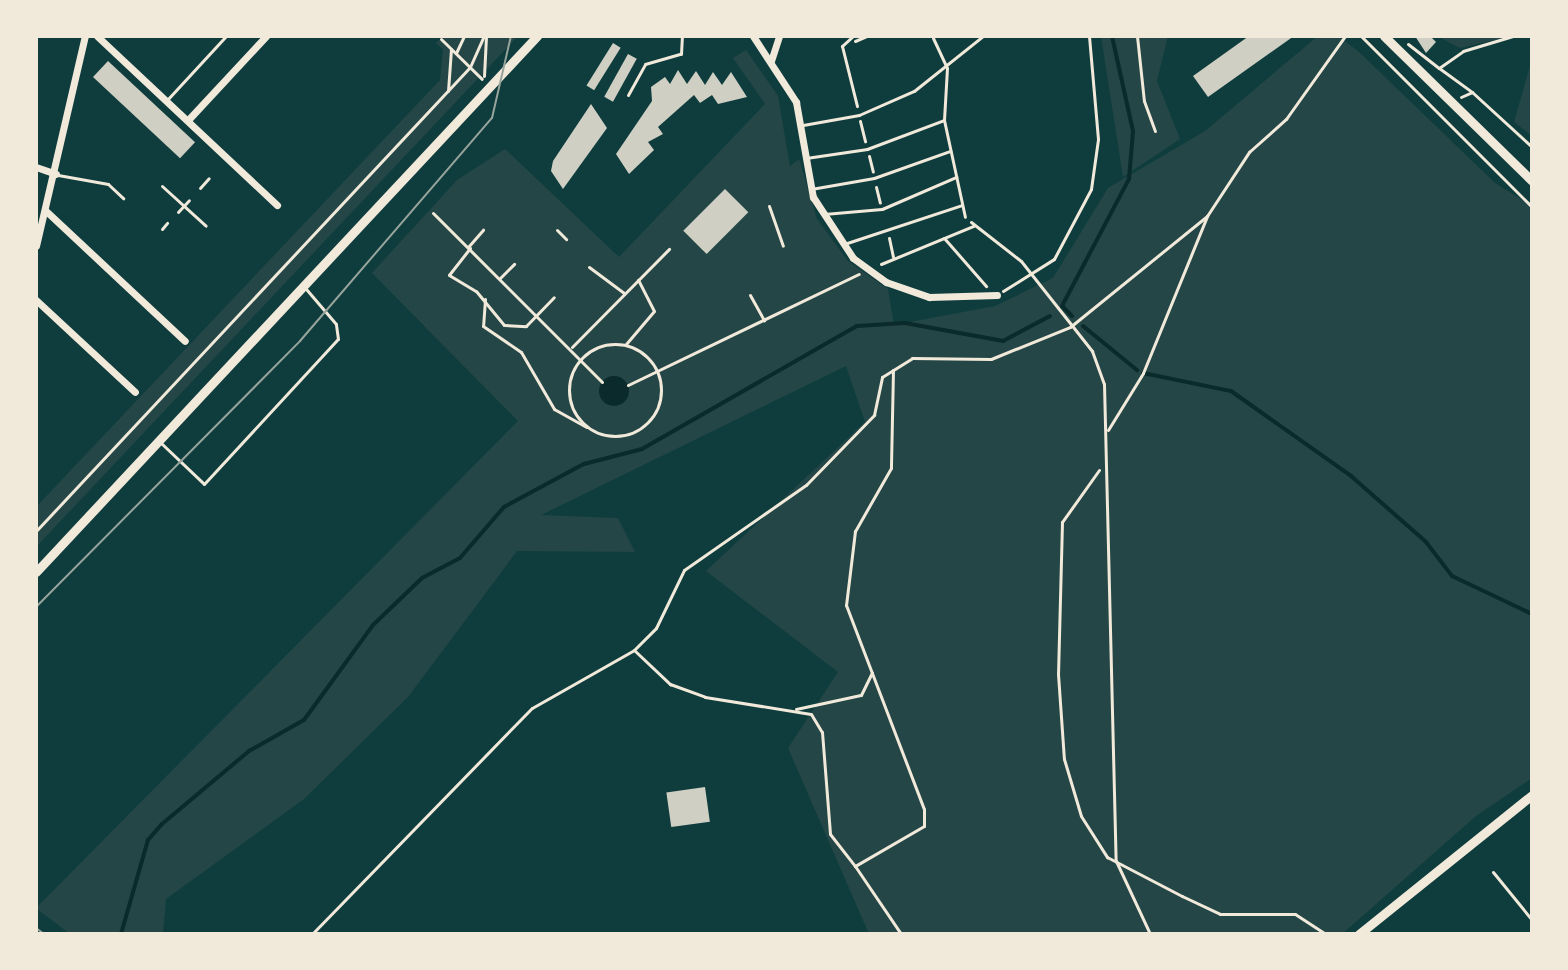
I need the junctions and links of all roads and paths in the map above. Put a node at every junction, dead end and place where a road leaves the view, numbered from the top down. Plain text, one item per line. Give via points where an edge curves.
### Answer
1 (85, 36) edge
2 (97, 36) edge
3 (226, 36) edge
4 (266, 36) edge
5 (464, 36) edge
6 (485, 36) edge
7 (537, 36) edge
8 (682, 36) edge
9 (753, 36) edge
10 (779, 36) edge
11 (853, 36) edge
12 (867, 36) edge
13 (983, 36) edge
14 (1089, 36) edge
15 (1137, 36) edge
16 (1345, 36) edge
17 (1361, 36) edge
18 (1384, 36) edge
19 (1513, 36) edge
20 (933, 38) dead end
21 (441, 39) dead end
22 (855, 41) junction
23 (1403, 43) dead end
24 (451, 49) junction
25 (456, 53) junction
26 (772, 63) junction
27 (470, 67) junction
28 (947, 68) junction
29 (1439, 68) junction
30 (448, 91) junction
31 (1472, 92) junction
32 (628, 95) dead end
33 (167, 100) junction
34 (1452, 105) junction
35 (859, 115) junction
36 (188, 120) junction
37 (944, 120) junction
38 (803, 125) junction
39 (1155, 131) dead end
40 (1532, 147) edge
41 (867, 149) junction
42 (951, 151) junction
43 (229, 157) junction
44 (806, 158) junction
45 (222, 164) dead end
46 (36, 167) edge
47 (56, 174) junction
48 (956, 177) junction
49 (209, 178) dead end
50 (874, 178) junction
51 (1532, 184) edge
52 (162, 186) dead end
53 (200, 188) dead end
54 (811, 189) junction
55 (123, 198) dead end
56 (189, 200) dead end
57 (277, 205) dead end
58 (962, 205) junction
59 (184, 206) junction
60 (769, 206) dead end
61 (1532, 207) edge
62 (882, 209) junction
63 (46, 211) junction
64 (178, 212) dead end
65 (433, 213) dead end
66 (820, 214) junction
67 (1207, 216) junction
68 (965, 217) joint
69 (167, 223) dead end
70 (975, 225) junction
71 (206, 226) dead end
72 (162, 229) dead end
73 (483, 230) dead end
74 (557, 230) dead end
75 (888, 235) junction
76 (944, 238) junction
77 (566, 239) dead end
78 (840, 245) junction
79 (36, 246) edge
80 (783, 246) dead end
81 (469, 247) junction
82 (669, 249) dead end
83 (894, 259) junction
84 (514, 264) dead end
85 (589, 267) dead end
86 (867, 270) junction
87 (1030, 272) junction
88 (500, 278) junction
89 (638, 280) junction
90 (304, 286) junction
91 (624, 294) junction
92 (750, 295) dead end
93 (994, 296) junction
94 (554, 297) dead end
95 (485, 299) junction
96 (36, 300) edge
97 (539, 315) junction
98 (764, 320) junction
99 (1070, 327) junction
100 (185, 341) dead end
101 (625, 345) junction
102 (572, 347) junction
103 (582, 357) junction
104 (893, 370) junction
105 (657, 371) junction
106 (602, 382) dead end
107 (628, 385) dead end
108 (135, 392) dead end
109 (588, 427) junction
110 (1106, 433) junction
111 (157, 440) junction
112 (1100, 469) junction
113 (36, 531) edge
114 (38, 566) edge
115 (634, 650) junction
116 (872, 670) junction
117 (792, 710) junction
118 (1532, 795) edge
119 (1116, 861) junction
120 (855, 866) junction
121 (1493, 872) dead end
122 (1532, 920) edge
123 (312, 934) edge
124 (901, 934) edge
125 (1150, 934) edge
126 (1326, 934) edge
127 (1359, 934) edge

1 - 47 street
2 - 33 street
3 - 33 lane
4 - 36 street
5 - 25 path
6 - 27 path
6 - 27 path via 483,78
7 - 90 street
8 - 32 lane via 681,54 645,64
9 - 26 street
10 - 26 street
11 - 22 path
12 - 22 path
13 - 28 lane
14 - 87 path via 1098,139 1091,189 1054,259
15 - 39 path via 1144,101
16 - 67 path via 1286,119 1249,152
17 - 61 path
18 - 34 street
19 - 29 path via 1463,51
20 - 28 lane
21 - 24 path
22 - 35 path via 842,46
23 - 29 path
24 - 25 path
24 - 30 path
25 - 27 path
26 - 38 street
27 - 30 path
28 - 35 lane
28 - 37 lane
29 - 31 path
30 - 113 path
31 - 34 path
31 - 40 path
33 - 36 street
34 - 51 street
35 - 38 lane
35 - 41 path
36 - 43 street
37 - 41 lane
37 - 42 lane
38 - 44 street
41 - 44 lane
41 - 50 path
42 - 48 lane
42 - 50 lane
43 - 45 lane
43 - 57 street
44 - 54 street
46 - 47 street
47 - 55 lane via 108,184
47 - 63 street
48 - 58 lane
48 - 62 lane
49 - 53 lane
50 - 54 lane
50 - 62 path
52 - 59 lane
54 - 66 street
56 - 59 lane
58 - 68 lane
58 - 75 lane
59 - 64 lane
59 - 71 lane
60 - 80 path
62 - 66 lane
63 - 79 street
63 - 100 street
65 - 81 path
66 - 78 street
67 - 99 path
67 - 110 path via 1143,373
68 - 70 path
69 - 72 lane
70 - 76 path
70 - 87 path
73 - 81 path
74 - 77 path
75 - 78 lane
75 - 83 path
76 - 83 path
76 - 93 path
78 - 86 street
81 - 88 path
81 - 95 path via 449,275
82 - 89 path
83 - 86 path
84 - 88 path
85 - 91 path
86 - 93 street via 929,297
86 - 98 path
87 - 93 path
87 - 99 path
88 - 97 path
89 - 91 path
89 - 101 path via 654,311
90 - 111 street
90 - 111 lane via 336,324 338,339 204,484
91 - 102 path
92 - 98 path
94 - 97 path
95 - 97 path via 515,329
95 - 109 path via 478,316 483,326 521,352 554,409
96 - 108 street
97 - 102 path
98 - 105 path
99 - 104 path via 991,359 912,358
99 - 110 path via 1092,351 1104,384
101 - 103 path via 602,345
101 - 105 path
102 - 103 path
103 - 106 path
103 - 109 path via 569,388 573,410
104 - 115 path via 882,377 874,415 806,485 684,570 656,628
104 - 116 path via 891,468 872,493 848,561 846,605
105 - 107 path
105 - 109 path via 659,403 640,428 608,435
110 - 112 path
111 - 114 street
112 - 119 path
112 - 119 path via 1062,522 1058,674 1064,759 1081,816
115 - 117 path via 670,684
115 - 123 path via 532,708
116 - 117 path via 861,695
116 - 120 path via 924,826
117 - 120 path via 811,714 822,732 830,834
118 - 127 street
119 - 125 path
119 - 126 path via 1220,914 1295,914
120 - 124 path
121 - 122 path

